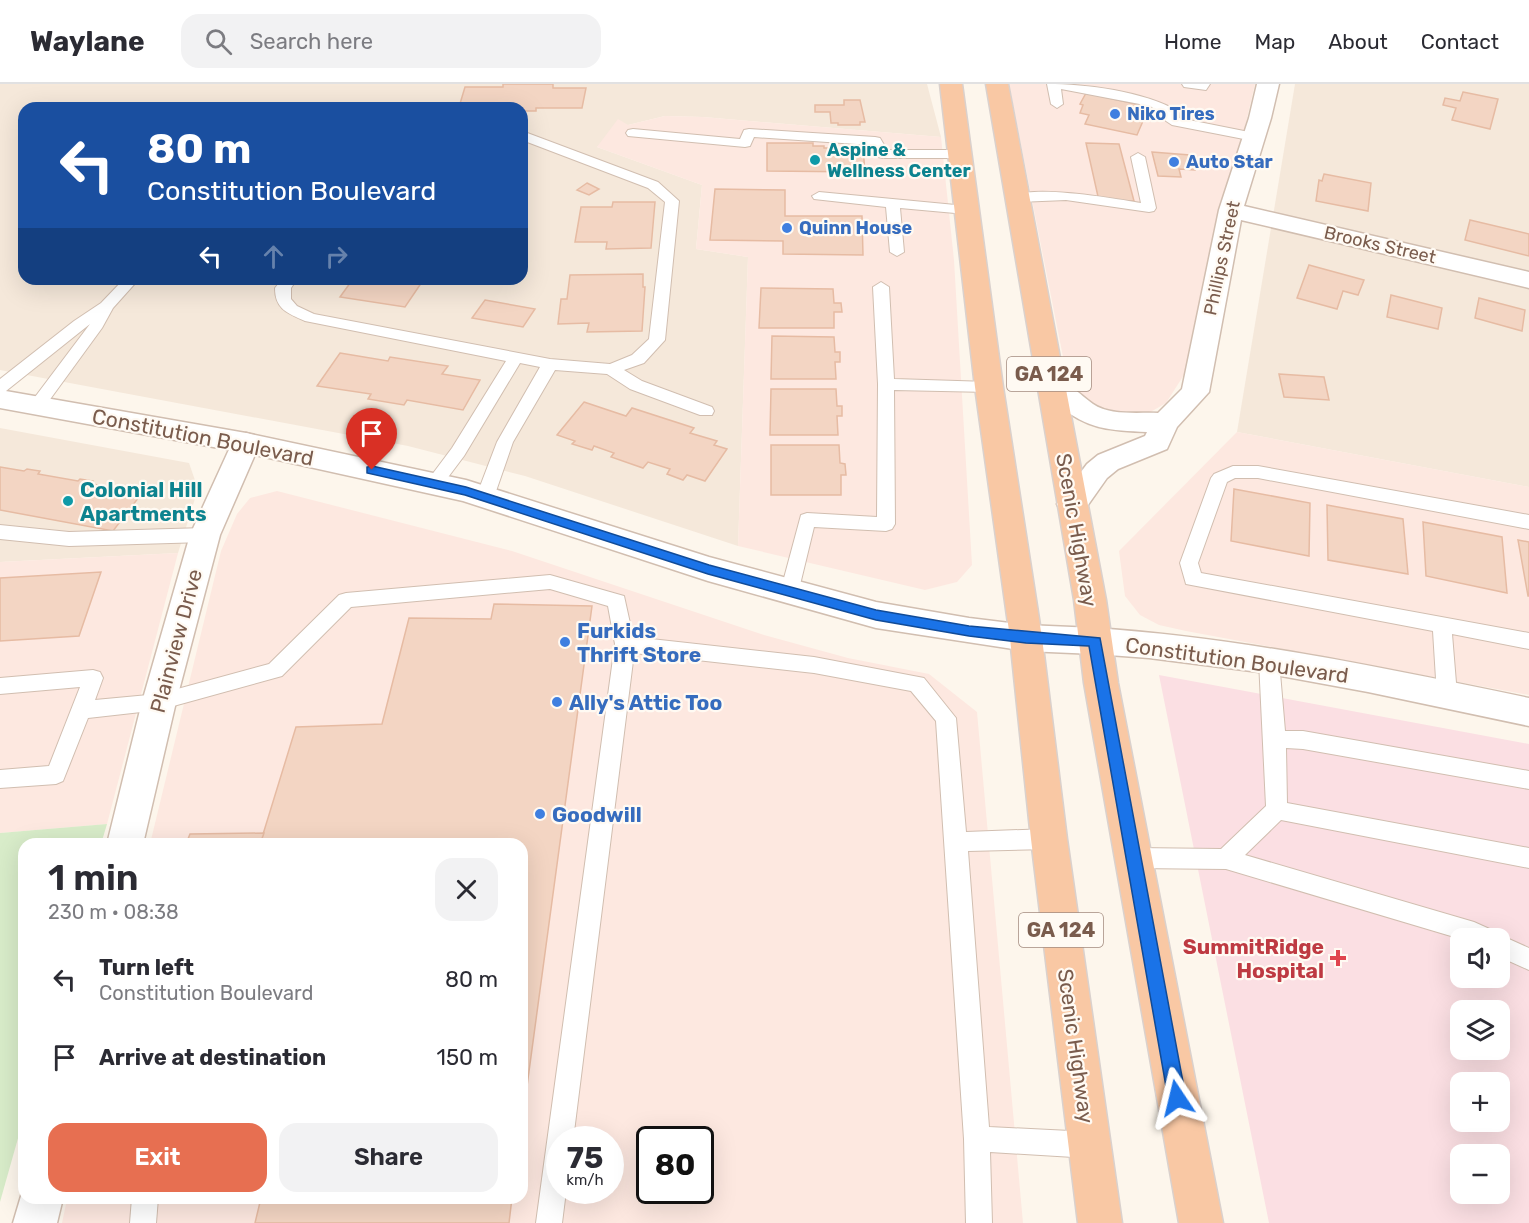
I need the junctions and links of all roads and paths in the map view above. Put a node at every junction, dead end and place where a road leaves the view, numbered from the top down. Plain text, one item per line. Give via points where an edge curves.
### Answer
1 (951, 84) edge
2 (997, 84) edge
3 (1053, 84) edge
4 (1188, 84) edge
5 (1204, 84) edge
6 (1268, 84) edge
7 (1057, 104) dead end
8 (633, 133) dead end
9 (528, 137) edge
10 (1254, 137) junction
11 (958, 154) junction
12 (1138, 157) dead end
13 (819, 196) dead end
14 (1018, 198) junction
15 (892, 203) junction
16 (966, 210) junction
17 (1231, 210) junction
18 (897, 252) dead end
19 (1529, 280) edge
20 (126, 285) edge
21 (285, 285) edge
22 (881, 287) dead end
23 (106, 306) junction
24 (517, 356) junction
25 (549, 364) junction
26 (611, 369) junction
27 (886, 384) junction
28 (1051, 386) junction
29 (0, 387) edge
30 (988, 387) junction
31 (0, 399) edge
32 (37, 405) junction
33 (706, 411) dead end
34 (1165, 423) junction
35 (246, 443) junction
36 (434, 484) junction
37 (485, 497) junction
38 (1072, 504) junction
39 (1529, 522) edge
40 (0, 532) edge
41 (205, 535) junction
42 (789, 593) junction
43 (1442, 625) junction
44 (1026, 638) junction
45 (1095, 641) junction
46 (1529, 641) edge
47 (625, 644) junction
48 (1269, 662) junction
49 (0, 686) edge
50 (1447, 695) junction
51 (159, 702) junction
52 (81, 710) junction
53 (1529, 712) edge
54 (1275, 739) junction
55 (0, 779) edge
56 (1529, 780) edge
57 (1277, 810) junction
58 (126, 838) edge
59 (1049, 839) junction
60 (956, 842) junction
61 (1135, 858) junction
62 (1529, 858) edge
63 (1226, 859) junction
64 (1459, 928) edge
65 (1510, 950) edge
66 (1529, 959) edge
67 (562, 1126) edge
68 (977, 1139) junction
69 (1089, 1145) junction
70 (40, 1204) edge
71 (145, 1204) edge
72 (552, 1204) edge
73 (35, 1223) edge
74 (143, 1223) edge
75 (549, 1223) edge
76 (978, 1223) edge
77 (1100, 1223) edge
78 (1201, 1223) edge

1 - 11 highway, Scenic Highway / GA 124
2 - 14 highway, Scenic Highway / GA 124
3 - 7 lane
3 - 10 lane via 1154,103 1173,114 1172,121
4 - 5 lane
6 - 10 street, Phillips Street
8 - 11 lane via 745,143 749,133 875,141 883,154
9 - 26 lane via 653,185 672,201 657,340 638,359
10 - 17 street, Phillips Street
11 - 16 highway, Scenic Highway / GA 124
12 - 14 lane via 1149,208 1066,196
13 - 15 lane
14 - 28 highway, Scenic Highway / GA 124
15 - 16 lane
15 - 18 lane
16 - 30 highway, Scenic Highway / GA 124
17 - 19 street, Brooks Street
17 - 34 street, Phillips Street via 1195,392
20 - 23 lane
21 - 24 lane via 283,300 310,318
22 - 27 lane
23 - 29 lane
23 - 32 lane via 97,326
24 - 25 lane
24 - 36 lane
25 - 26 lane
25 - 37 lane via 505,442
26 - 33 lane via 636,386
27 - 30 lane
27 - 42 lane via 886,524 807,520
28 - 34 street via 1086,412 1110,420
28 - 38 highway, Scenic Highway / GA 124
30 - 44 highway, Scenic Highway / GA 124
31 - 32 street, Constitution Boulevard
32 - 35 street, Constitution Boulevard
34 - 38 street, Phillips Street via 1157,442 1108,462
35 - 36 street, Constitution Boulevard
35 - 41 street, Plainview Drive
36 - 37 street, Constitution Boulevard
37 - 42 street, Constitution Boulevard
38 - 45 highway, Scenic Highway / GA 124
39 - 43 lane via 1258,472 1233,472 1220,478 1189,563 1193,579
40 - 41 lane via 69,539
41 - 51 street, Plainview Drive
42 - 44 street, Constitution Boulevard via 876,615
43 - 46 lane
43 - 50 lane
44 - 45 street, Constitution Boulevard
44 - 59 highway, Scenic Highway / GA 124
45 - 48 street, Constitution Boulevard via 1160,644
45 - 61 highway, Scenic Highway / GA 124
47 - 51 lane via 617,602 550,582 346,600 275,670
47 - 60 lane via 814,665 917,684 946,718
47 - 67 lane
48 - 50 street, Constitution Boulevard
48 - 54 lane
49 - 52 lane via 93,678
50 - 53 street, Constitution Boulevard
51 - 52 lane
51 - 58 street, Plainview Drive
52 - 55 lane via 56,775
54 - 56 lane via 1303,740
54 - 57 lane
57 - 62 lane
57 - 63 lane
59 - 60 lane
59 - 69 highway, Scenic Highway / GA 124
60 - 68 lane
61 - 63 lane
61 - 78 highway, Scenic Highway / GA 124
63 - 64 lane
65 - 66 lane
68 - 69 lane
68 - 76 lane
69 - 77 highway, Scenic Highway / GA 124
70 - 73 street
71 - 74 lane
72 - 75 lane

